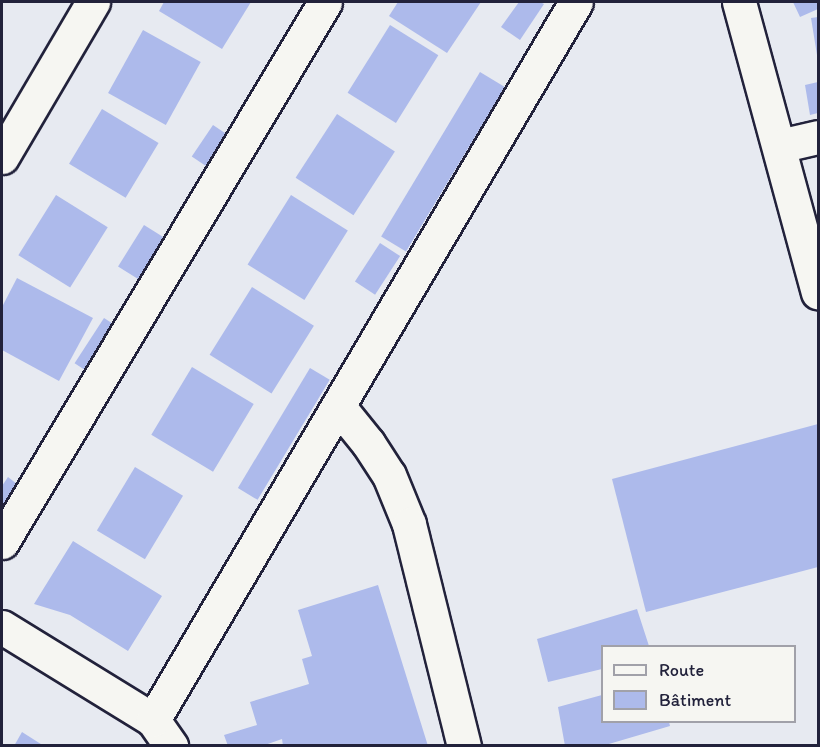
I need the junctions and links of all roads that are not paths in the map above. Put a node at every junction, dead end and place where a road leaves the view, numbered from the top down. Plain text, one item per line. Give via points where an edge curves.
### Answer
1 (93, 2) edge
2 (325, 2) edge
3 (576, 2) edge
4 (739, 2) edge
5 (819, 137) edge
6 (779, 146) junction
7 (2, 157) edge
8 (819, 292) edge
9 (338, 406) junction
10 (2, 542) edge
11 (2, 627) edge
12 (162, 733) edge
13 (464, 746) edge

1 - 7 street
2 - 10 street
3 - 9 street
4 - 6 street
5 - 6 street
6 - 8 street
9 - 12 street
9 - 13 street via 389,476 409,524
11 - 12 street

